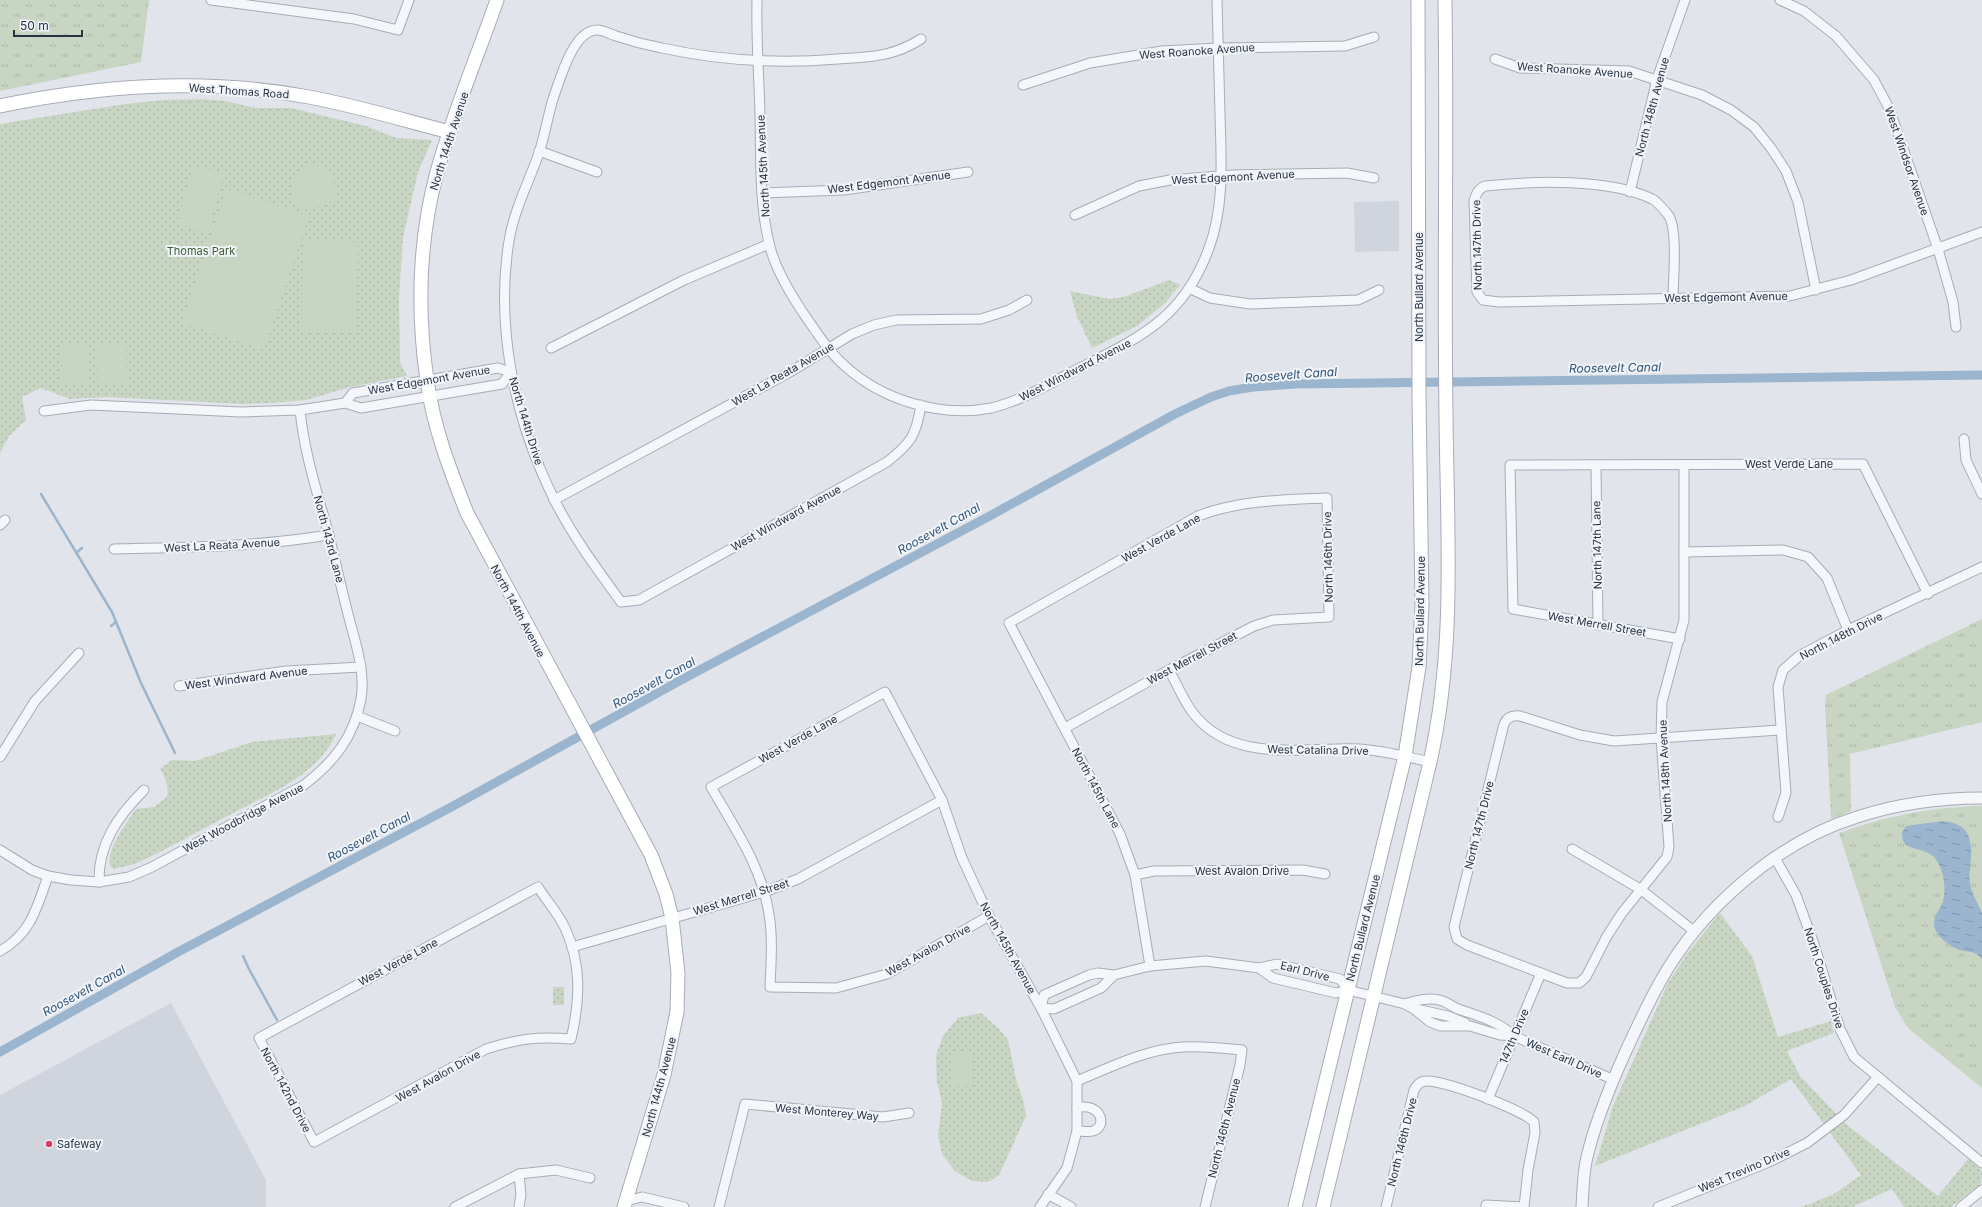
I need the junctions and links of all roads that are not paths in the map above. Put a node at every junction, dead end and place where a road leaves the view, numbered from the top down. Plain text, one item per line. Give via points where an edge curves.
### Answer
1 (211, 0) edge
2 (409, 0) edge
3 (497, 0) edge
4 (757, 0) edge
5 (1217, 0) edge
6 (1418, 0) edge
7 (1445, 0) edge
8 (1685, 0) edge
9 (1780, 0) edge
10 (1374, 37) dead end
11 (921, 39) dead end
12 (1218, 48) junction
13 (1495, 59) dead end
14 (759, 62) junction
15 (1657, 79) junction
16 (1023, 85) dead end
17 (0, 106) edge
18 (450, 132) junction
19 (539, 151) junction
20 (597, 172) dead end
21 (968, 172) dead end
22 (1221, 176) junction
23 (1374, 178) dead end
24 (1630, 192) junction
25 (762, 193) junction
26 (1075, 215) dead end
27 (1982, 232) edge
28 (769, 244) junction
29 (1938, 249) junction
30 (1191, 289) junction
31 (1379, 290) dead end
32 (1816, 290) junction
33 (1673, 298) junction
34 (1026, 300) dead end
35 (1483, 300) joint
36 (1956, 327) dead end
37 (551, 348) dead end
38 (828, 349) junction
39 (511, 372) junction
40 (427, 380) junction
41 (430, 395) junction
42 (345, 403) junction
43 (921, 405) junction
44 (300, 410) junction
45 (44, 411) dead end
46 (1964, 438) dead end
47 (1684, 465) junction
48 (1596, 466) junction
49 (1982, 494) edge
50 (1327, 498) joint
51 (554, 500) junction
52 (328, 535) junction
53 (114, 549) dead end
54 (1684, 552) junction
55 (1982, 568) edge
56 (1928, 594) junction
57 (627, 602) joint
58 (1513, 609) joint
59 (1329, 617) joint
60 (1009, 623) joint
61 (1598, 625) junction
62 (1848, 630) junction
63 (1680, 639) junction
64 (78, 653) dead end
65 (361, 667) junction
66 (1169, 670) junction
67 (179, 686) dead end
68 (885, 692) joint
69 (357, 716) junction
70 (1065, 728) junction
71 (1780, 730) junction
72 (395, 731) dead end
73 (1661, 738) junction
74 (1405, 756) junction
75 (0, 757) edge
76 (1430, 762) junction
77 (144, 790) dead end
78 (1982, 798) edge
79 (942, 800) junction
80 (1778, 817) dead end
81 (1572, 849) dead end
82 (0, 850) edge
83 (1775, 858) junction
84 (1325, 874) dead end
85 (1135, 875) junction
86 (48, 876) junction
87 (99, 882) junction
88 (1640, 889) junction
89 (764, 892) junction
90 (989, 916) junction
91 (672, 918) junction
92 (1694, 931) junction
93 (572, 947) junction
94 (0, 951) edge
95 (1150, 966) junction
96 (1259, 968) junction
97 (1540, 973) junction
98 (1114, 975) junction
99 (1348, 990) junction
100 (1374, 996) junction
101 (1405, 1004) junction
102 (1041, 1008) junction
103 (1514, 1036) junction
104 (259, 1038) joint
105 (1878, 1077) junction
106 (1614, 1080) junction
107 (1077, 1081) junction
108 (1488, 1099) junction
109 (1077, 1107) junction
110 (909, 1113) dead end
111 (1078, 1132) junction
112 (314, 1142) joint
113 (1982, 1163) edge
114 (519, 1174) junction
115 (590, 1178) dead end
116 (1982, 1190) edge
117 (1048, 1194) junction
118 (627, 1205) edge
119 (1486, 1205) dead end
120 (455, 1207) edge
121 (519, 1207) edge
122 (684, 1207) edge
123 (719, 1207) edge
124 (1040, 1207) edge
125 (1071, 1207) edge
126 (1205, 1207) edge
127 (1296, 1207) edge
128 (1323, 1207) edge
129 (1386, 1207) edge
130 (1582, 1207) edge
131 (1658, 1207) edge
132 (1961, 1207) edge

1 - 2 street via 354,19 398,30
3 - 18 main road, North 144th Avenue
4 - 14 street, North 145th Avenue
5 - 12 street
6 - 74 main road, North Bullard Avenue via 1421,639
7 - 76 main road via 1449,603 1442,703
8 - 15 street, North 148th Avenue
9 - 29 street, West Windsor Avenue via 1804,11 1836,36 1874,80 1890,108
10 - 12 street, West Roanoke Avenue via 1344,46
11 - 14 street via 905,49 881,56 807,62
12 - 16 street, West Roanoke Avenue via 1162,51 1104,60
12 - 22 street
13 - 15 street, West Roanoke Avenue via 1520,68 1629,71
14 - 19 street, North 144th Drive via 697,56 597,30 584,34 576,43 559,83
14 - 25 street, North 145th Avenue
15 - 24 street, North 148th Avenue
15 - 32 street, West Roanoke Avenue via 1702,95 1731,110 1754,127 1771,148 1786,171 1798,202
17 - 18 main road, West Thomas Road via 95,90 203,86 308,97
18 - 40 main road, North 144th Avenue via 430,202 422,263 423,340
19 - 20 street
19 - 39 street, North 144th Drive via 515,213 509,240 506,304
21 - 25 street, West Edgemont Avenue via 844,190
22 - 23 street, West Edgemont Avenue via 1347,173
22 - 26 street, West Edgemont Avenue via 1170,180 1139,186
22 - 30 street via 1216,227
24 - 33 street via 1653,199 1669,217 1674,236
24 - 35 street, North 147th Drive via 1570,182 1495,185 1480,189 1474,201 1476,292
25 - 28 street, North 145th Avenue
27 - 29 street, West Edgemont Avenue
28 - 37 street via 684,280
28 - 38 street, North 145th Avenue via 783,280
29 - 32 street, West Edgemont Avenue
29 - 36 street, West Windsor Avenue via 1953,302
30 - 31 street via 1210,298 1250,304 1358,300
30 - 43 street, West Windward Avenue via 1172,311 1147,332 1018,400 989,408 955,412
32 - 33 street, West Edgemont Avenue via 1790,296
33 - 35 street, West Edgemont Avenue via 1499,302
34 - 38 street, West La Reata Avenue via 1009,310 981,319 896,320 874,325 852,334
38 - 43 street, North 145th Avenue via 845,366 878,390
38 - 51 street, West La Reata Avenue
39 - 40 street, West Edgemont Avenue via 498,368
39 - 41 street, West Edgemont Avenue via 502,384
39 - 51 street, North 144th Drive via 529,436
40 - 41 main road, North 144th Avenue
40 - 42 street, West Edgemont Avenue via 353,393
41 - 42 street, West Edgemont Avenue via 361,408
41 - 91 main road, North 144th Avenue via 437,428 467,513 651,855
42 - 44 street, West Edgemont Avenue
43 - 57 street, West Windward Avenue via 914,434 906,447 887,462 639,600
44 - 45 street, West Edgemont Avenue via 241,412 103,405
44 - 52 street, North 143rd Lane via 306,456
46 - 49 street via 1966,460
47 - 48 street, West Verde Lane
47 - 54 street, North 148th Avenue
47 - 56 street, West Verde Lane via 1863,464
48 - 58 street, West Verde Lane via 1510,465
48 - 61 street, North 147th Lane
50 - 59 street, North 146th Drive
50 - 60 street, West Verde Lane via 1248,502 1198,516
51 - 57 street, North 144th Drive via 597,569 621,602
52 - 53 street, West La Reata Avenue via 292,541
52 - 65 street, North 143rd Lane
54 - 62 street via 1783,550 1808,557 1827,578
54 - 63 street, North 148th Avenue via 1684,620
55 - 56 street
56 - 62 street, North 148th Drive
58 - 61 street, West Merrell Street
59 - 66 street, West Merrell Street via 1273,620 1254,626
60 - 70 street, North 145th Lane
61 - 63 street, West Merrell Street
62 - 71 street, North 148th Drive via 1799,656 1783,670 1778,687
63 - 73 street, North 148th Avenue via 1662,702
64 - 75 street via 35,701
65 - 67 street, West Windward Avenue via 286,670
65 - 69 street, West Woodbridge Avenue via 361,699
66 - 70 street, West Merrell Street
66 - 74 street, West Catalina Drive via 1194,714 1215,733 1233,742 1267,750 1359,750
68 - 79 street, North 145th Avenue
68 - 89 street, West Verde Lane via 711,787 755,866
69 - 72 street
69 - 87 street, West Woodbridge Avenue via 346,742 335,758 304,785 152,867 128,877
70 - 85 street, North 145th Lane via 1120,834
71 - 73 street
71 - 80 street, North 148th Drive via 1786,793
73 - 88 street, North 148th Avenue via 1669,850 1666,860
73 - 97 street, North 147th Drive via 1622,741 1596,739 1514,716 1508,718 1504,724 1454,927 1457,939 1467,945
74 - 76 street, West Catalina Drive
74 - 99 main road, North Bullard Avenue
76 - 100 main road
77 - 87 street via 127,807 106,841 98,866
78 - 83 street via 1928,802 1856,817 1818,833
79 - 89 street, West Merrell Street via 830,863
79 - 90 street, North 145th Avenue via 962,858
81 - 88 street
82 - 86 street, West Woodbridge Avenue via 32,870
83 - 92 street via 1728,894
83 - 105 street, North Couples Drive via 1796,895 1840,1029 1854,1057
84 - 85 street, West Avalon Drive via 1303,870 1154,871
85 - 95 street, North 145th Lane
86 - 87 street, West Woodbridge Avenue
86 - 94 street via 33,920 9,946
88 - 92 street
88 - 97 street, North 148th Avenue via 1607,936 1583,981 1576,984 1567,983
89 - 90 street, West Avalon Drive via 771,939 770,987 836,988 874,978 886,974
89 - 91 street, West Merrell Street
90 - 102 street, North 145th Avenue
91 - 93 street, West Merrell Street
91 - 118 main road, North 144th Avenue via 678,973 677,1012 664,1075
92 - 106 street via 1660,981
93 - 104 street, West Verde Lane via 564,927 538,887
93 - 112 street, West Avalon Drive via 578,983 570,1039 536,1037 486,1049
95 - 96 street, Earl Drive via 1206,961
95 - 98 street, Earl Drive
96 - 99 street, Earl Drive via 1273,978 1336,994
96 - 99 street, Earl Drive via 1277,964 1340,980
97 - 103 street, 147th Drive
98 - 102 street, Earl Drive via 1101,988 1054,1009
98 - 102 street, Earl Drive via 1089,975 1051,991 1044,995
99 - 100 street, West Earll Drive
99 - 127 main road, North Bullard Avenue
100 - 101 street, West Earll Drive
100 - 128 main road
101 - 103 street, West Earll Drive via 1440,1026 1470,1026 1500,1035
101 - 103 street, West Earll Drive via 1437,999 1445,1001 1456,1008 1503,1026
102 - 107 street, North 145th Avenue
103 - 106 street, West Earll Drive
103 - 108 street, 147th Drive
104 - 112 street, North 142nd Drive
105 - 113 street, North Couples Drive
105 - 131 street, West Trevino Drive via 1844,1115 1807,1143 1768,1162
106 - 130 street via 1587,1156
107 - 109 street, North 145th Avenue
107 - 126 street, North 146th Avenue via 1135,1056 1170,1049 1182,1047 1242,1050
108 - 119 street via 1529,1117 1534,1122 1535,1133 1524,1207
108 - 129 street, North 146th Drive via 1437,1082 1423,1081 1418,1084 1414,1090
109 - 111 street, North 145th Avenue
109 - 111 street via 1093,1108 1101,1121 1100,1127 1094,1131
110 - 123 street, West Monterey Way via 883,1117 745,1104
111 - 117 street, North 145th Avenue via 1067,1168
114 - 115 street via 556,1170
114 - 120 street
114 - 121 street
116 - 132 street
117 - 124 street, North 145th Avenue
117 - 125 street
118 - 122 street via 642,1197

